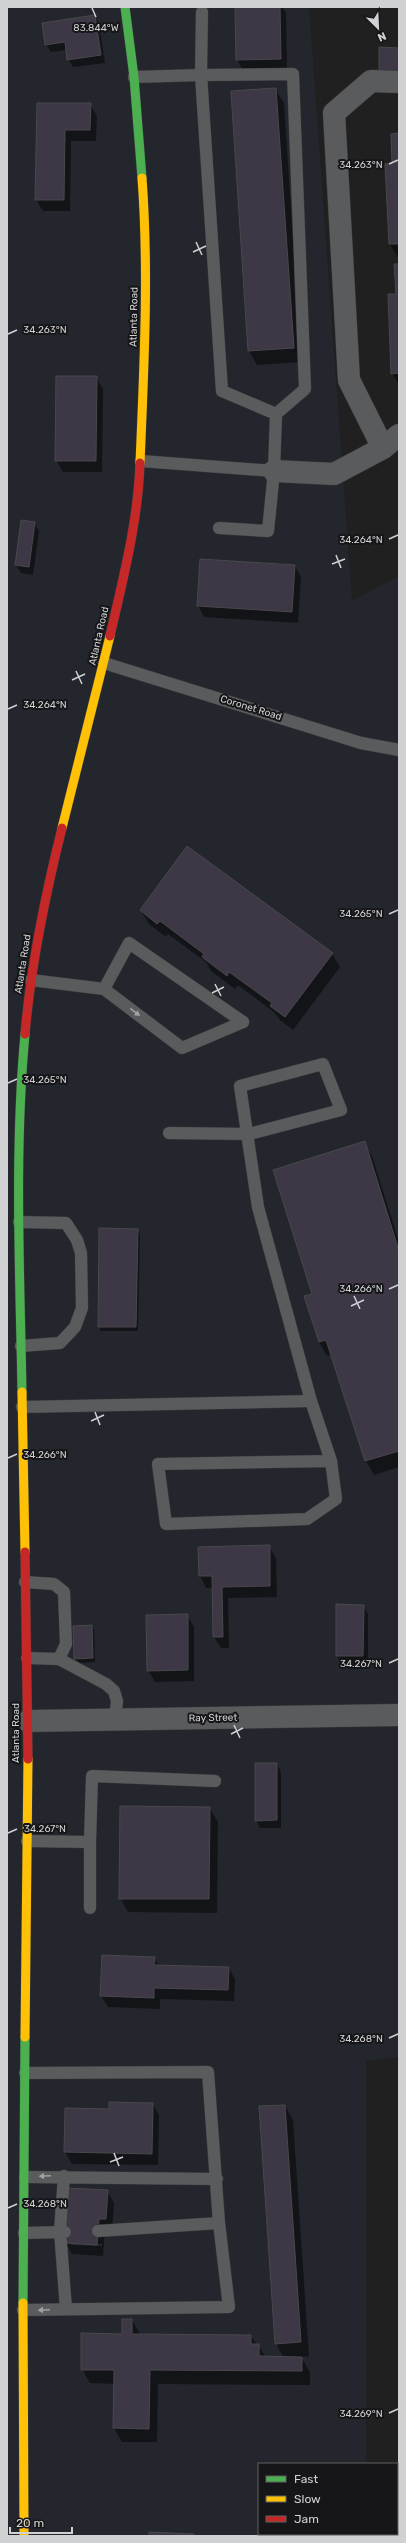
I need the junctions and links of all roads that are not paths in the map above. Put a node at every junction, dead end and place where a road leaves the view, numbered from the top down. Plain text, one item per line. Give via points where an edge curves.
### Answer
1 (125, 7) edge
2 (202, 12) dead end
3 (201, 75) junction
4 (134, 77) junction
5 (399, 82) edge
6 (276, 414) junction
7 (391, 442) edge
8 (141, 461) junction
9 (274, 471) junction
10 (218, 528) dead end
11 (104, 663) junction
12 (399, 750) edge
13 (31, 980) junction
14 (104, 989) junction
15 (169, 1133) dead end
16 (248, 1134) junction
17 (19, 1222) junction
18 (21, 1346) junction
19 (311, 1401) junction
20 (22, 1407) junction
21 (331, 1461) junction
22 (25, 1582) junction
23 (26, 1658) junction
24 (59, 1659) junction
25 (399, 1715) edge
26 (115, 1720) junction
27 (28, 1722) junction
28 (215, 1781) dead end
29 (27, 1841) junction
30 (90, 1842) junction
31 (90, 1908) dead end
32 (25, 2074) junction
33 (64, 2176) junction
34 (25, 2177) junction
35 (217, 2179) junction
36 (219, 2223) junction
37 (98, 2231) dead end
38 (63, 2232) junction
39 (24, 2233) junction
40 (66, 2309) junction
41 (23, 2310) junction
42 (24, 2536) edge

1 - 4 main road, Atlanta Road
2 - 3 lane
3 - 4 lane
3 - 6 lane via 222,391
3 - 6 lane via 293,74 305,388
4 - 8 main road, Atlanta Road via 145,218
5 - 7 street via 371,80 334,113 349,380
6 - 9 lane
7 - 9 street via 334,474
8 - 9 lane
8 - 11 main road, Atlanta Road via 129,554
9 - 10 lane via 268,531
11 - 12 lane, Coronet Road via 361,743
11 - 13 main road, Atlanta Road via 44,899
13 - 14 lane
13 - 17 main road, Atlanta Road via 20,1090
14 -> 14 lane via 182,1048 243,1022 129,943
15 - 16 lane
16 - 16 lane via 240,1086 323,1064 341,1110
16 - 19 lane via 258,1207
17 - 18 main road, Atlanta Road
17 - 18 lane via 66,1224 77,1240 81,1253 82,1308 75,1327 60,1343
18 - 20 main road, Atlanta Road
19 - 20 lane
19 - 21 lane
20 - 22 main road, Atlanta Road
21 - 21 lane via 336,1499 307,1519 166,1524 158,1464
22 - 23 main road, Atlanta Road
22 - 24 lane via 54,1584 64,1592 66,1644
23 - 24 lane
23 - 27 main road, Atlanta Road
24 - 26 lane via 106,1684 114,1691 117,1701
25 - 26 street, Ray Street
26 - 27 street, Ray Street
27 - 29 main road, Atlanta Road
28 - 30 lane via 92,1776
29 - 30 lane
29 - 32 main road, Atlanta Road
30 - 31 lane
32 - 34 main road, Atlanta Road
32 - 35 lane via 208,2072
33 -> 34 lane
33 - 35 lane
33 - 38 lane
34 - 39 main road, Atlanta Road
35 - 36 lane
36 - 37 lane
36 - 40 lane via 229,2307
38 - 39 lane
38 - 40 lane
39 - 41 main road, Atlanta Road
40 -> 41 lane
41 - 42 main road, Atlanta Road

